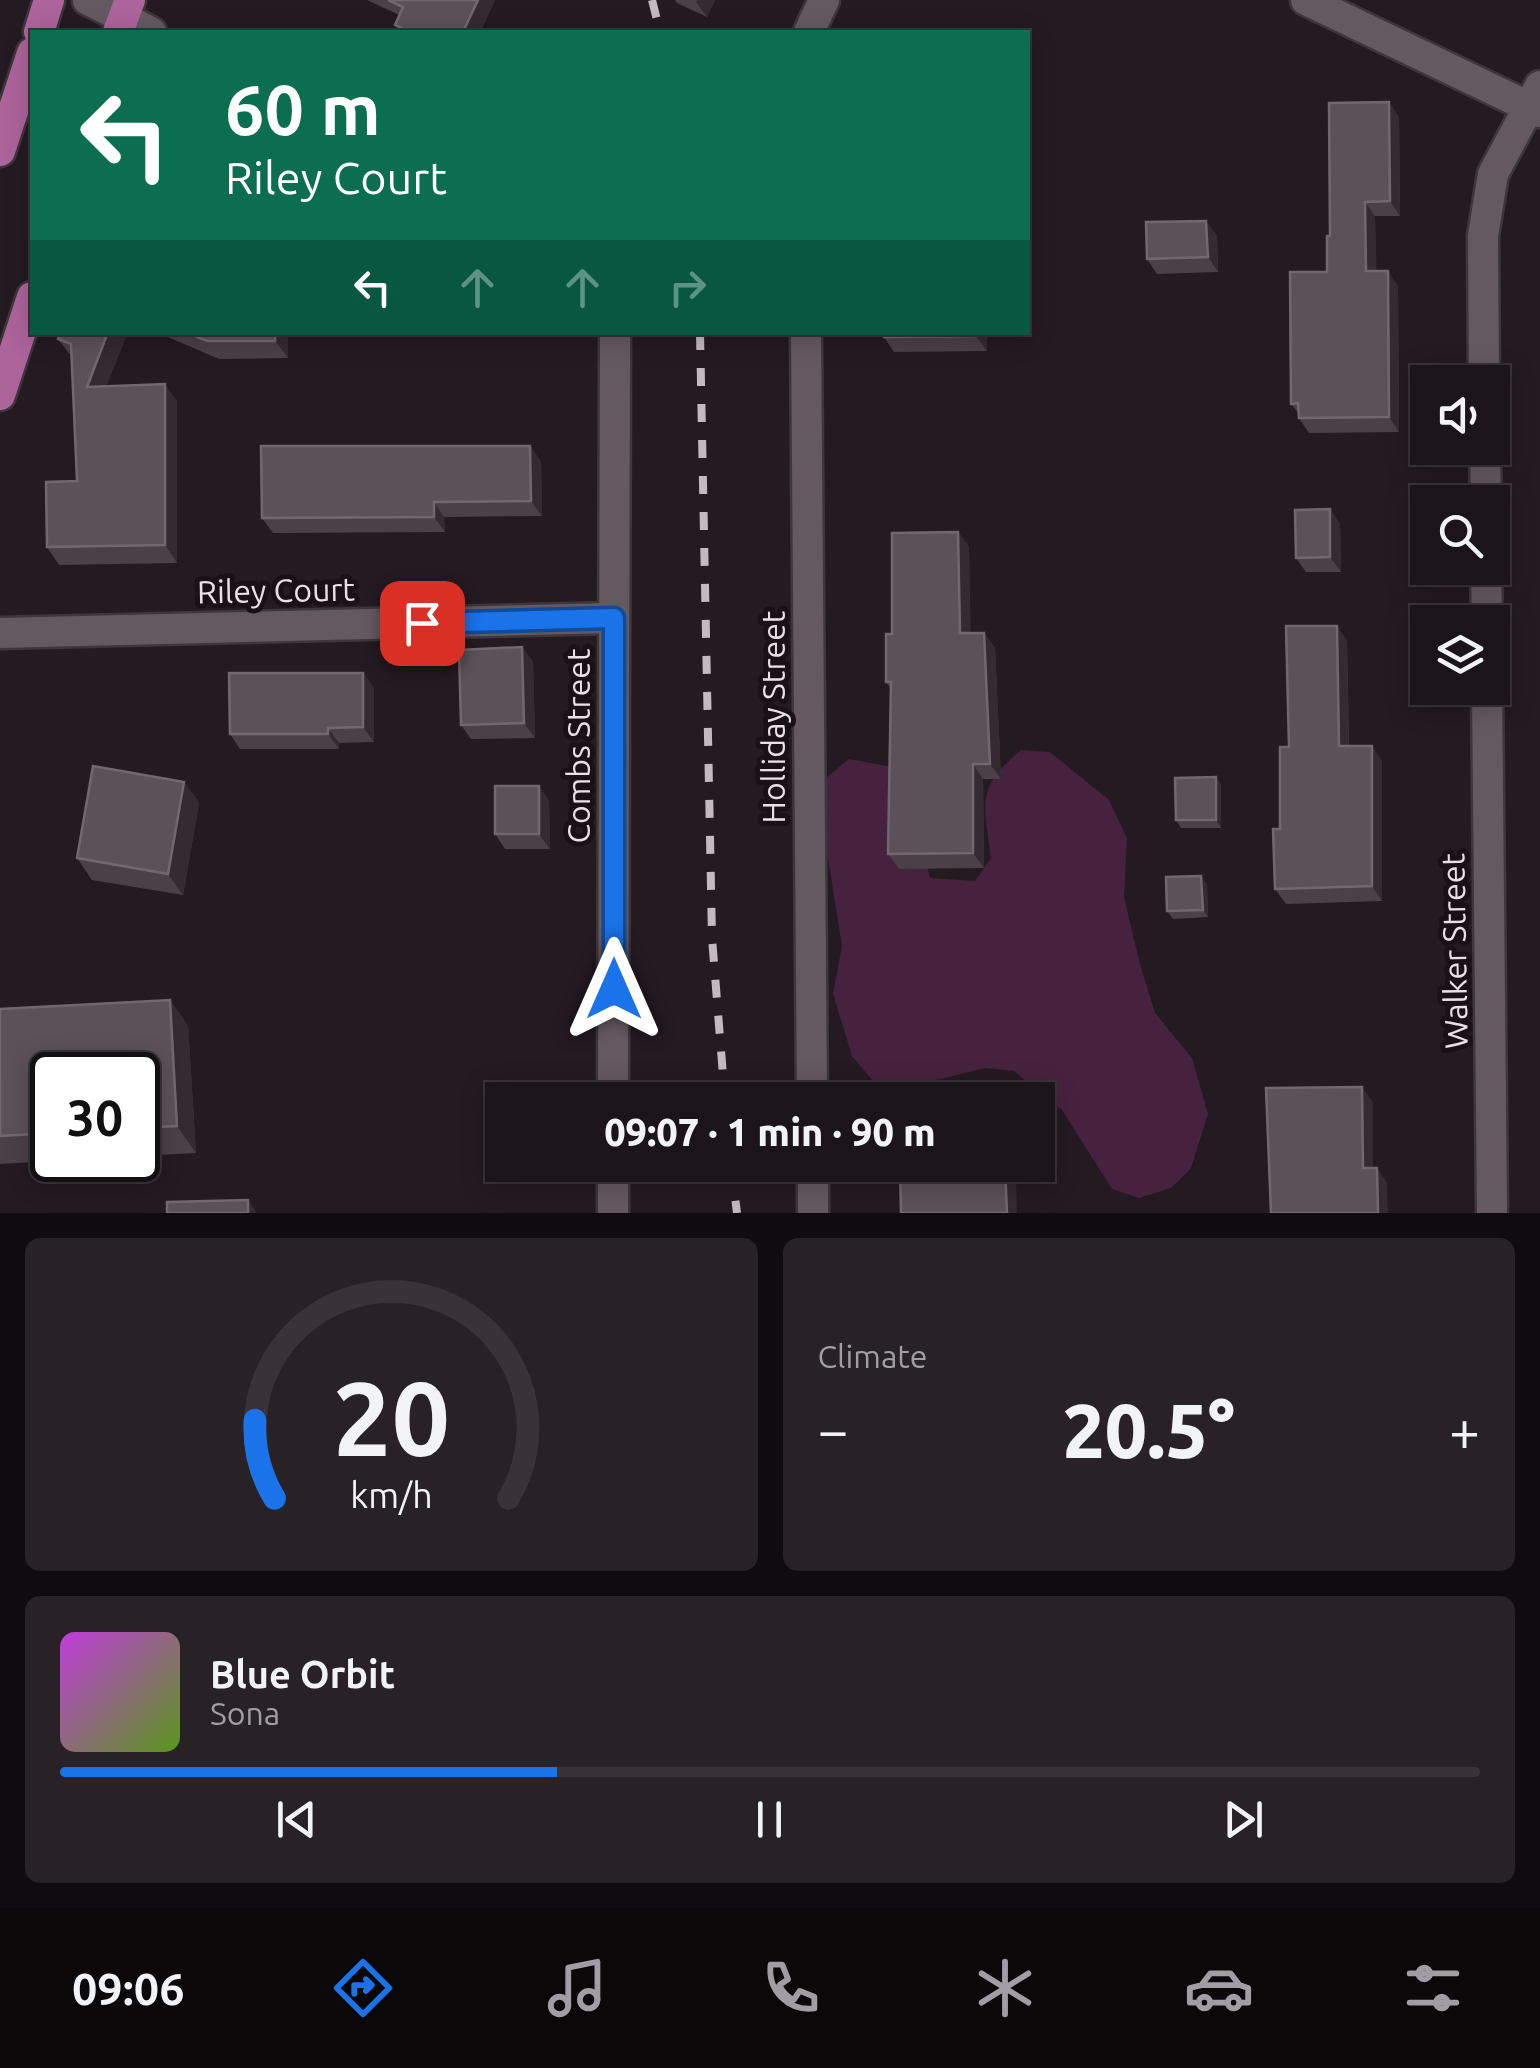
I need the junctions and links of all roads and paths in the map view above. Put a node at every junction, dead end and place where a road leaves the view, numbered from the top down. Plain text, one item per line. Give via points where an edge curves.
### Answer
1 (49, 0) edge
2 (88, 0) edge
3 (824, 0) edge
4 (1306, 0) edge
5 (124, 17) edge
6 (40, 30) edge
7 (147, 30) edge
8 (810, 30) edge
9 (30, 58) edge
10 (1537, 102) edge
11 (0, 151) edge
12 (30, 303) edge
13 (615, 335) edge
14 (806, 335) edge
15 (1484, 365) edge
16 (0, 395) edge
17 (614, 618) junction
18 (0, 633) edge
19 (1488, 705) edge
20 (613, 1082) edge
21 (812, 1082) edge
22 (613, 1182) edge
23 (813, 1182) edge
24 (614, 1213) edge
25 (813, 1213) edge
26 (1492, 1213) edge

1 - 6 main road
2 - 5 street
3 - 8 street
4 - 10 street
5 - 7 street
9 - 11 main road
10 - 15 street via 1493,174 1483,236
12 - 16 main road
13 - 17 street, Combs Street
14 - 21 street, Holliday Street
17 - 18 street, Riley Court
17 - 20 street, Combs Street
19 - 26 street, Walker Street
22 - 24 street
23 - 25 street

